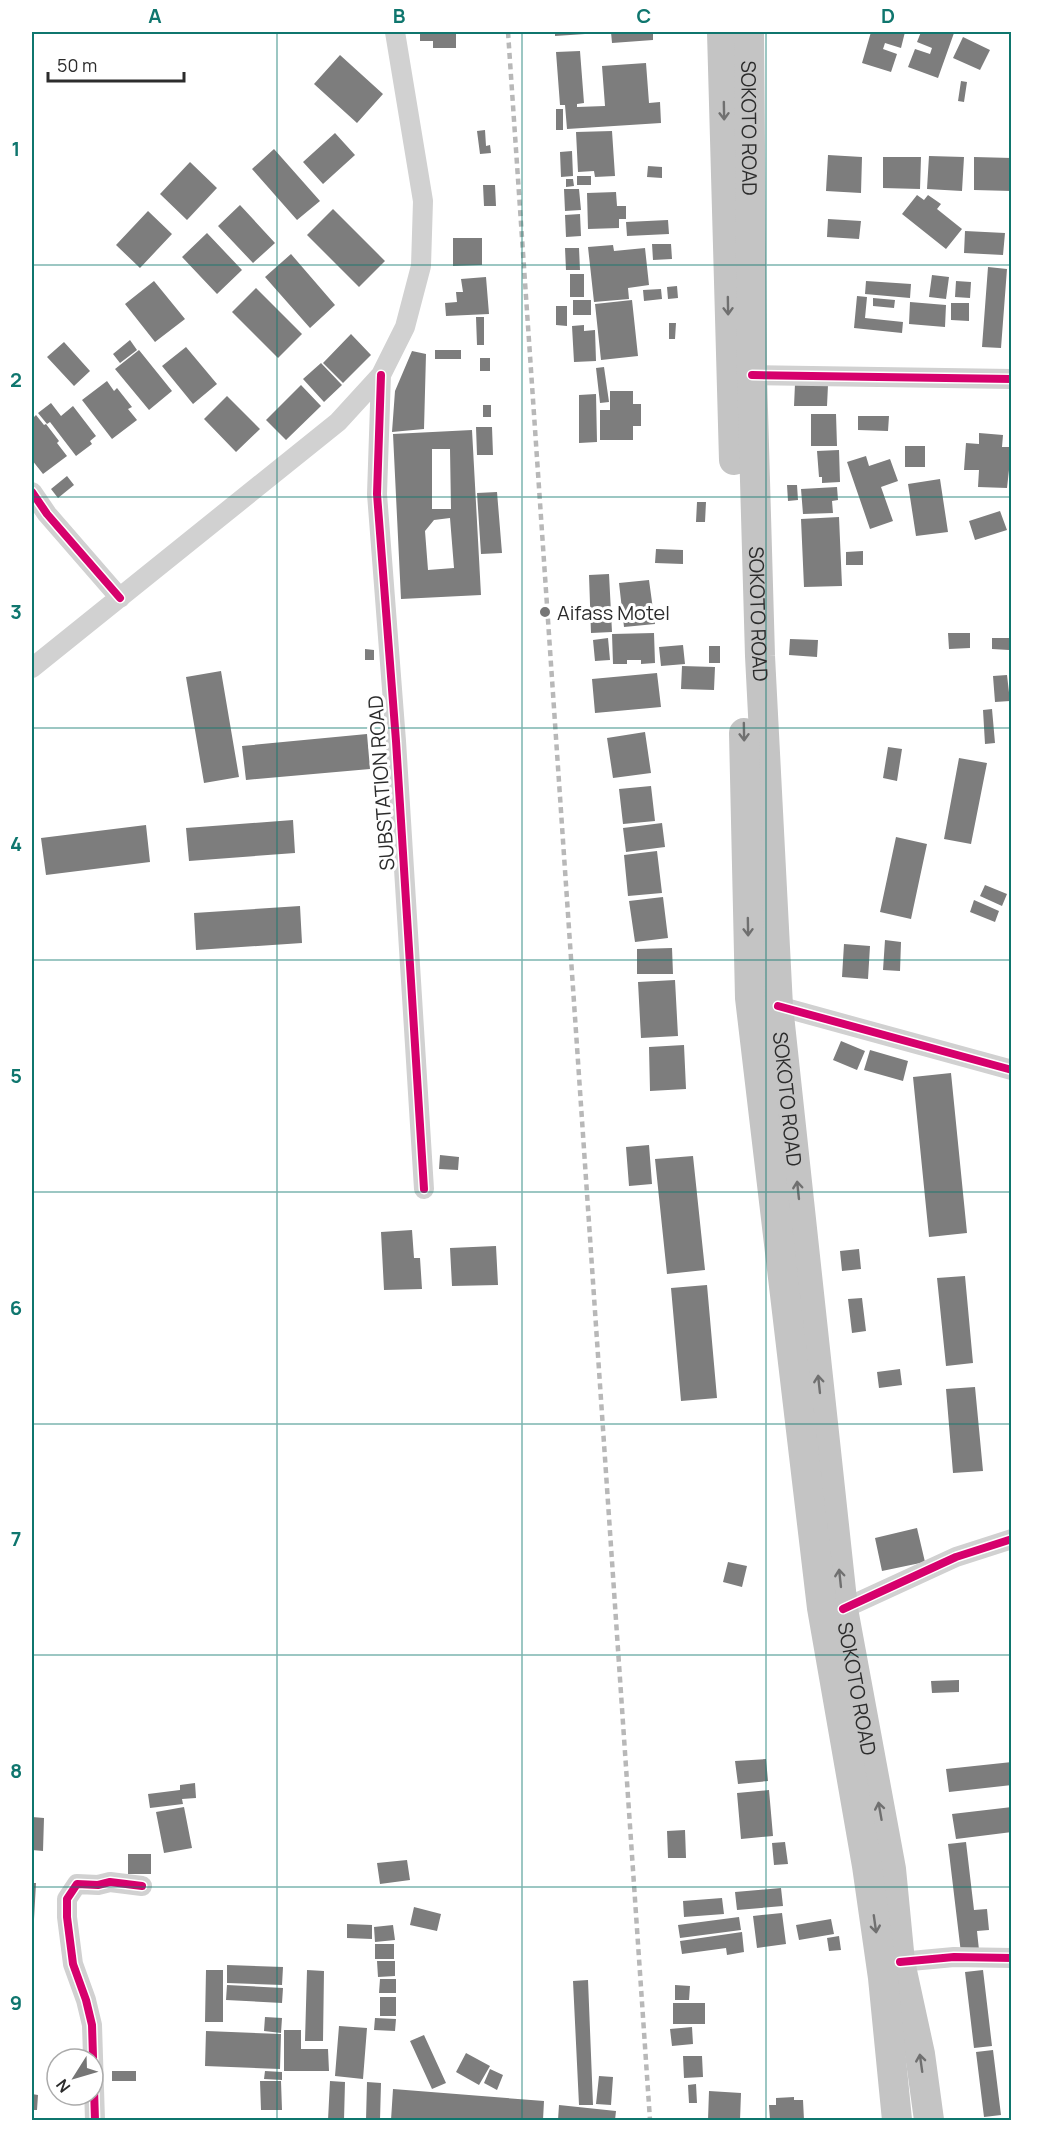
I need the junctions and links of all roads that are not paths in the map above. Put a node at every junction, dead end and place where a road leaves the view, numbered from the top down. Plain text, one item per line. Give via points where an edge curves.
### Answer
1 (395, 32) edge
2 (722, 32) edge
3 (748, 32) edge
4 (736, 73) junction
5 (381, 375) junction
6 (752, 375) junction
7 (1011, 379) edge
8 (32, 492) edge
9 (120, 598) junction
10 (32, 668) edge
11 (778, 1006) junction
12 (1011, 1070) edge
13 (424, 1189) dead end
14 (1011, 1539) edge
15 (843, 1609) junction
16 (142, 1886) dead end
17 (1011, 1958) edge
18 (900, 1962) junction
19 (894, 2116) edge
20 (95, 2121) edge
21 (929, 2121) edge

1 - 5 street via 423,201 421,266 405,327
2 - 4 main road, SOKOTO ROAD
3 - 4 main road, SOKOTO ROAD
4 - 6 main road, SOKOTO ROAD
4 -> 19 main road, SOKOTO ROAD via 730,369 750,998 822,1608 883,1978
5 - 9 street via 338,423
5 - 13 street, SUBSTATION ROAD via 377,495
6 - 7 street
6 - 11 main road, SOKOTO ROAD via 760,656
8 - 9 street
9 - 10 street
11 - 12 street
15 -> 11 main road, SOKOTO ROAD
14 - 15 street via 956,1557
18 -> 15 main road, SOKOTO ROAD via 891,1869
16 - 20 street via 110,1882 76,1884 67,1899 73,1964 92,2025
17 - 18 street via 954,1957
21 -> 18 main road, SOKOTO ROAD via 920,2054

